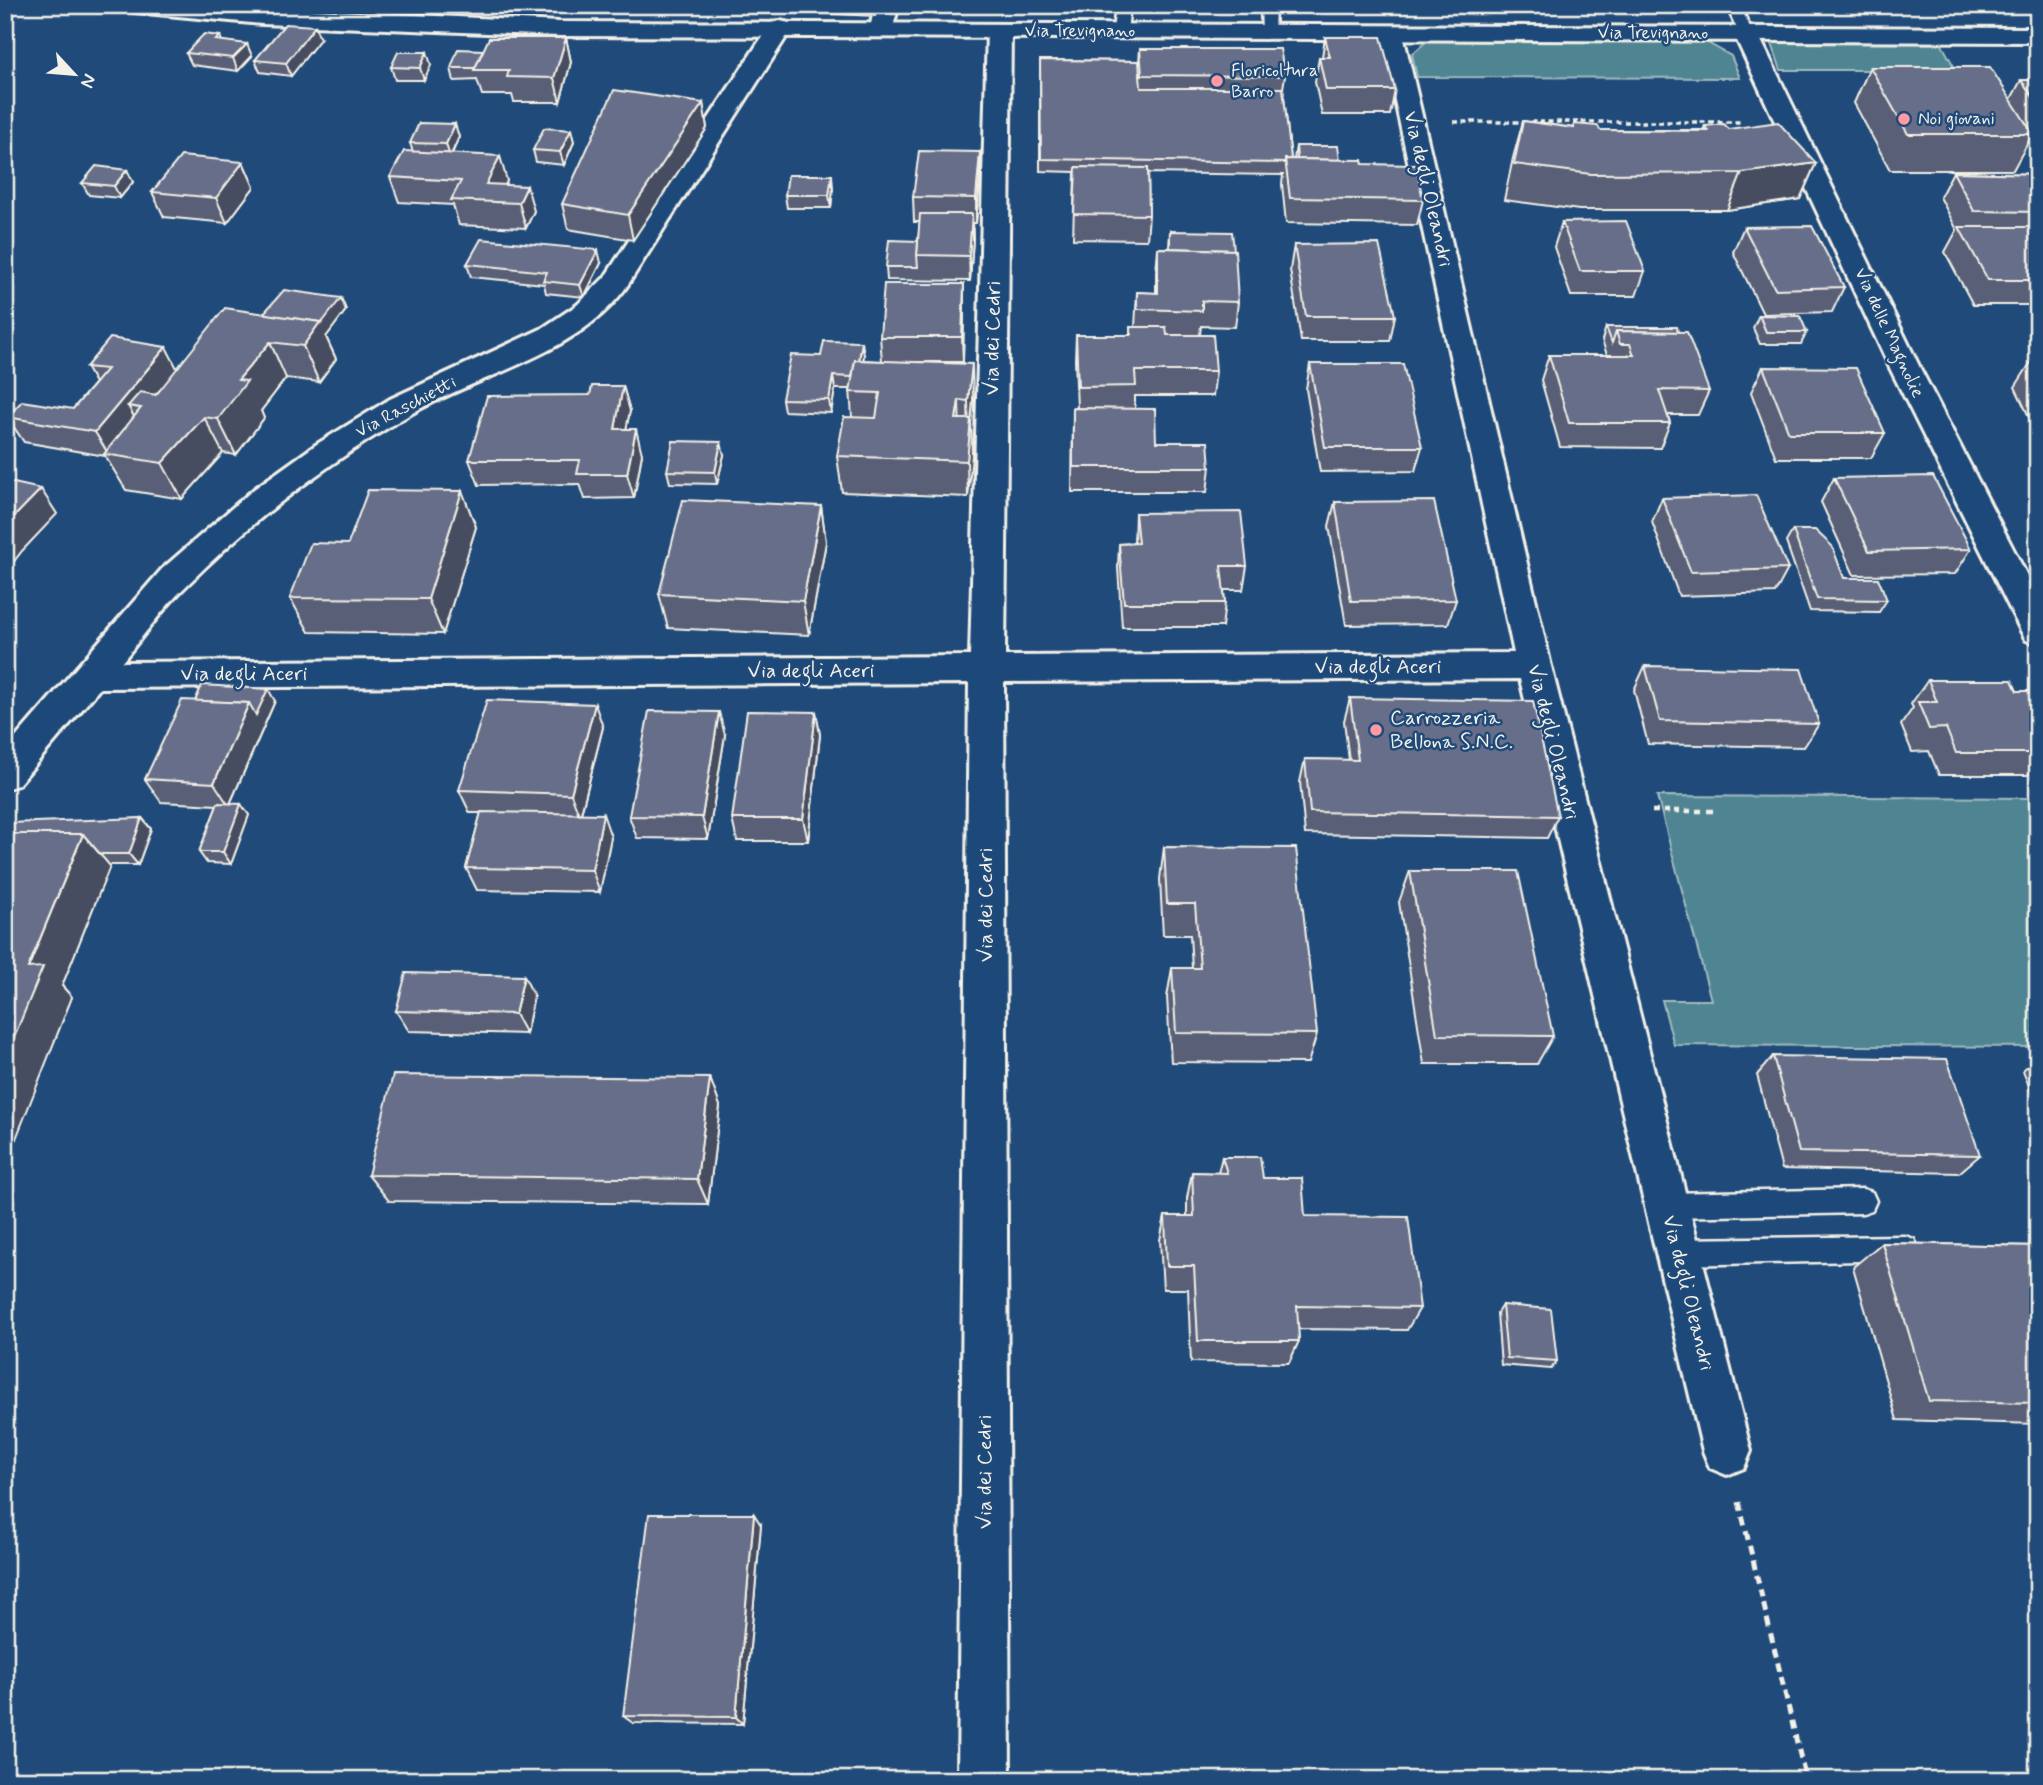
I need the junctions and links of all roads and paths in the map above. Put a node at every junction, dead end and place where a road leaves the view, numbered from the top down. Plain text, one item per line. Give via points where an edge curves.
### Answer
1 (135, 5) edge
2 (1123, 5) edge
3 (1268, 5) edge
4 (1733, 5) edge
5 (885, 17) edge
6 (780, 28) junction
7 (999, 30) junction
8 (1120, 31) junction
9 (1392, 31) junction
10 (1269, 32) junction
11 (1745, 32) junction
12 (2038, 35) edge
13 (1443, 122) dead end
14 (1789, 122) junction
15 (2038, 631) edge
16 (1534, 666) junction
17 (987, 670) junction
18 (88, 676) junction
19 (5, 775) edge
20 (1652, 811) dead end
21 (1714, 811) dead end
22 (1863, 1201) dead end
23 (1666, 1205) junction
24 (1929, 1248) edge
25 (1678, 1252) junction
26 (1727, 1451) joint
27 (984, 1780) edge
28 (1806, 1780) edge

1 - 6 street, Via Trevignano via 262,17 559,29
2 - 8 lane
3 - 10 lane
4 - 11 lane
5 - 6 street, Via Trevignano
5 - 7 street, Via Trevignano
6 - 18 street, Via Raschietti via 615,283 587,311 551,336 401,406 265,497 174,577
7 - 8 street, Via Trevignano
7 - 17 street, Via dei Cedri
8 - 10 street, Via Trevignano
9 - 10 street, Via Trevignano
9 - 11 street, Via Trevignano
9 - 16 street, Via degli Oleandri
11 - 12 street, Via Trevignano
11 - 14 street, Via delle Magnolie
13 - 14 path
14 - 15 street, Via delle Magnolie via 1905,368
16 - 17 street, Via degli Aceri
16 - 23 street, Via degli Oleandri
17 - 18 street, Via degli Aceri
17 - 27 street, Via dei Cedri
18 - 19 street, Via Raschietti
20 - 21 path
22 - 23 lane
23 - 25 street, Via degli Oleandri
24 - 25 lane
25 - 26 street, Via degli Oleandri
26 - 28 path

